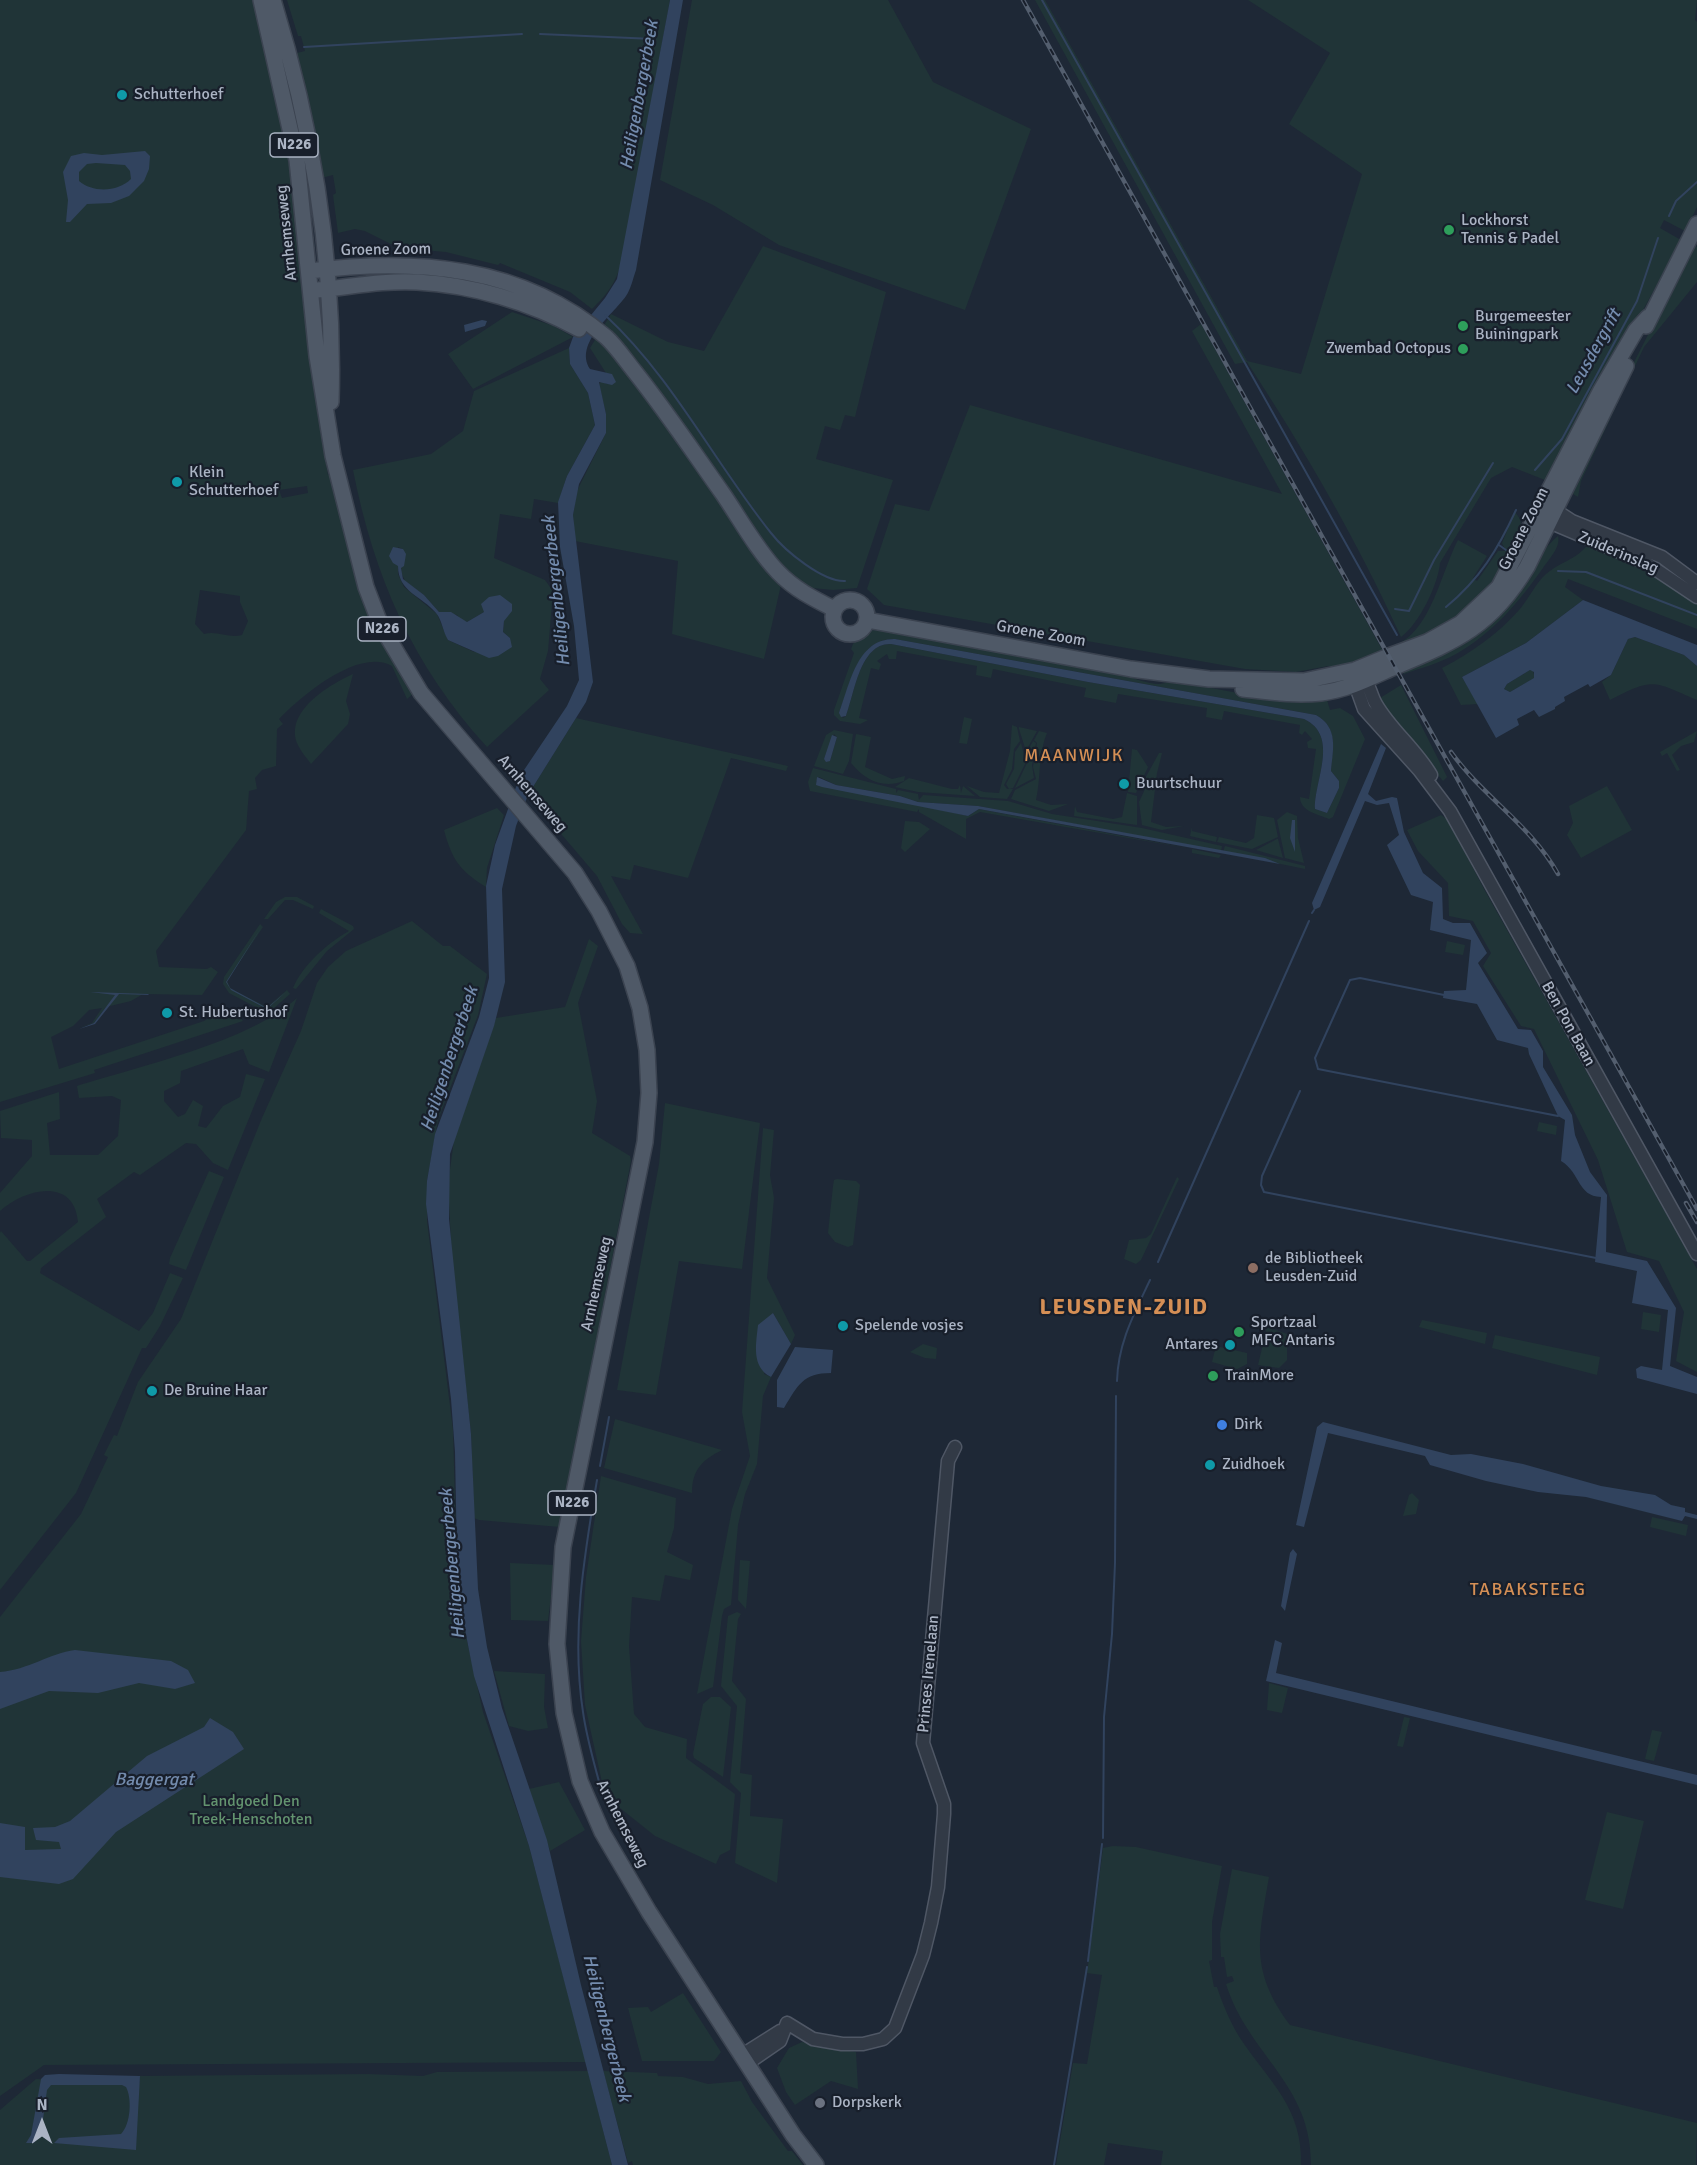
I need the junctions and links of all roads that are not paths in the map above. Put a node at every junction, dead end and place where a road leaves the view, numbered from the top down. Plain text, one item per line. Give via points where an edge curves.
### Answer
1 (261, 0) edge
2 (273, 0) edge
3 (1697, 224) edge
4 (326, 269) junction
5 (309, 271) junction
6 (327, 289) junction
7 (311, 291) junction
8 (561, 313) junction
9 (330, 429) junction
10 (1545, 513) junction
11 (1697, 583) edge
12 (1697, 597) edge
13 (834, 609) junction
14 (867, 620) junction
15 (1359, 678) junction
16 (1697, 1254) edge
17 (956, 1447) dead end
18 (745, 2059) junction
19 (816, 2165) edge

1 - 5 main road, Arnhemseweg / N226 via 297,160
2 - 4 main road, Arnhemseweg / N226 via 298,88 318,197
3 - 10 main road, Groene Zoom via 1648,317 1644,332
4 - 5 main road, Groene Zoom
4 - 6 main road, Arnhemseweg / N226
4 - 8 main road, Groene Zoom via 398,264 447,267 510,283
5 - 7 main road, Arnhemseweg / N226
6 - 7 main road, Groene Zoom
6 - 8 main road, Groene Zoom via 418,282 511,299
6 - 9 main road, Arnhemseweg / N226
7 - 9 main road, Arnhemseweg / N226 via 318,368
8 - 13 main road, Groene Zoom via 620,354 777,571 813,600
9 - 18 main road, Arnhemseweg / N226 via 354,548 381,626 421,693 583,883 627,966 641,1018 649,1092 642,1160 563,1547 557,1644 564,1713 580,1781 602,1832
10 - 11 street, Zuiderinslag via 1662,557
10 - 12 street, Zuiderinslag via 1647,563
10 - 15 main road, Groene Zoom via 1499,587 1476,612
13 - 14 main road via 844,601 855,601 864,608
13 - 14 main road via 834,626 844,634 859,632
14 - 15 main road, Groene Zoom via 1131,669 1209,679
15 - 16 street, Ben Pon Baan via 1364,709 1440,795
17 - 18 street, Prinses Irenelaan via 948,1461 923,1743 944,1804 938,1887 923,1955 898,2022 883,2039 863,2044 813,2040 787,2023 780,2041
18 - 19 main road, Arnhemseweg / N226

